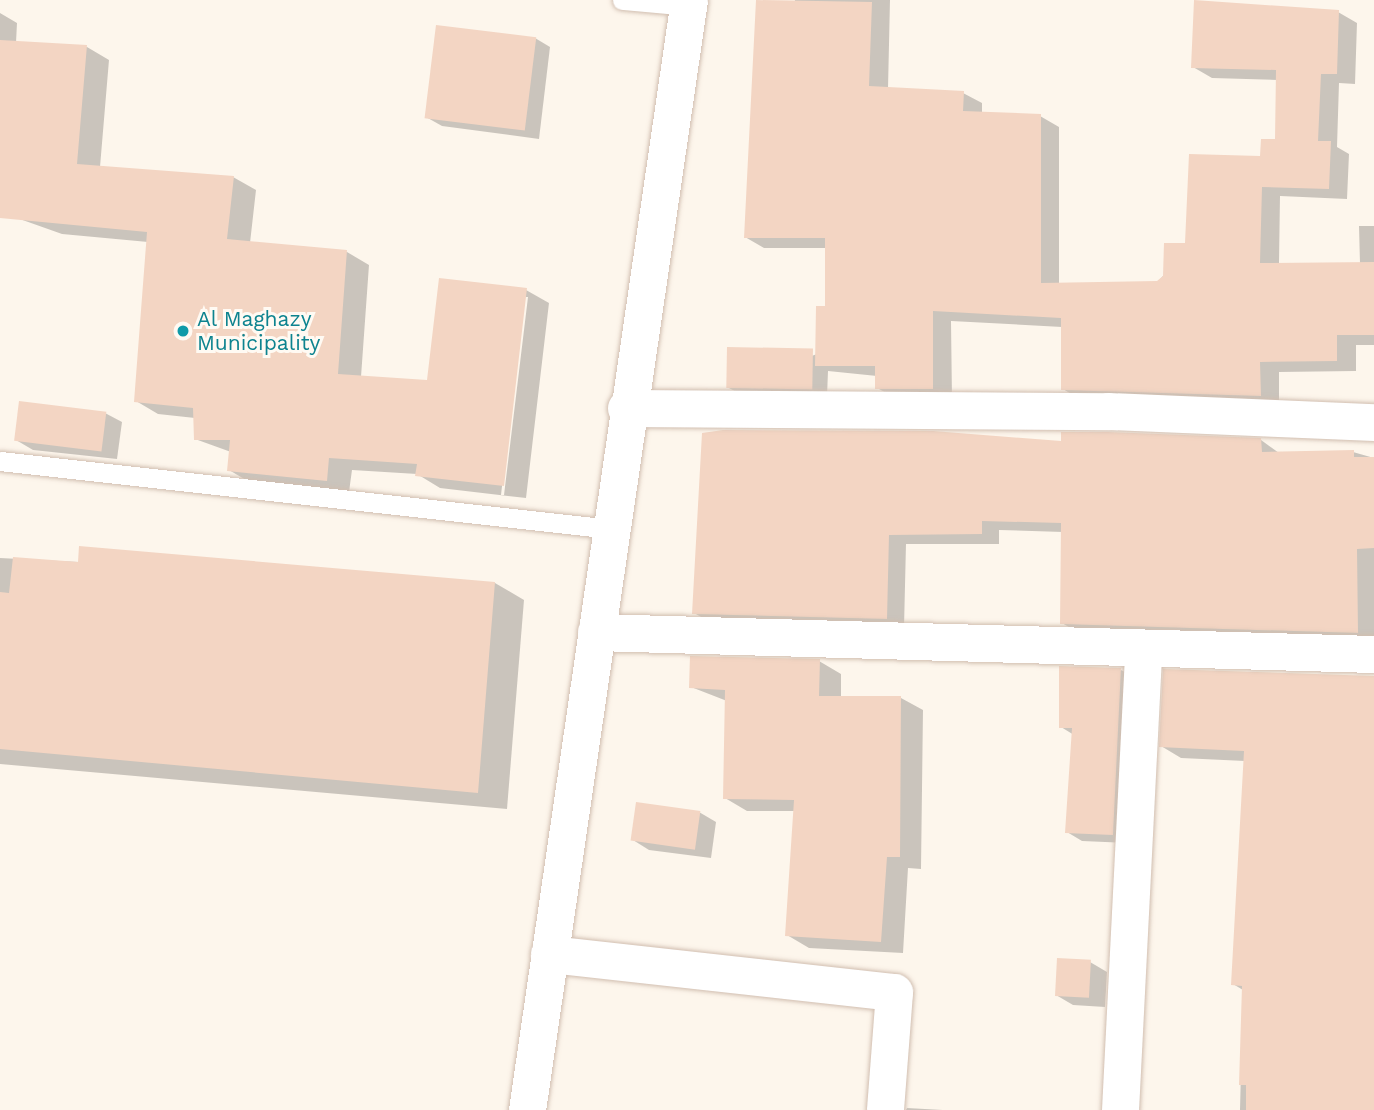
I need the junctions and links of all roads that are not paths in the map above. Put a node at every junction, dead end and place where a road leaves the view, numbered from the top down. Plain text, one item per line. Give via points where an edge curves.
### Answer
1 (622, 0) edge
2 (689, 3) edge
3 (626, 408) junction
4 (1374, 422) edge
5 (0, 461) edge
6 (611, 528) junction
7 (596, 632) junction
8 (1143, 649) junction
9 (1374, 654) edge
10 (549, 954) junction
11 (527, 1110) edge
12 (885, 1110) edge
13 (1120, 1110) edge

1 - 2 lane
2 - 3 street
3 - 4 street via 1108,411
3 - 6 street
5 - 6 lane
6 - 7 street
7 - 8 street
7 - 10 street
8 - 9 street
8 - 13 street
10 - 11 street
10 - 12 street via 894,992

